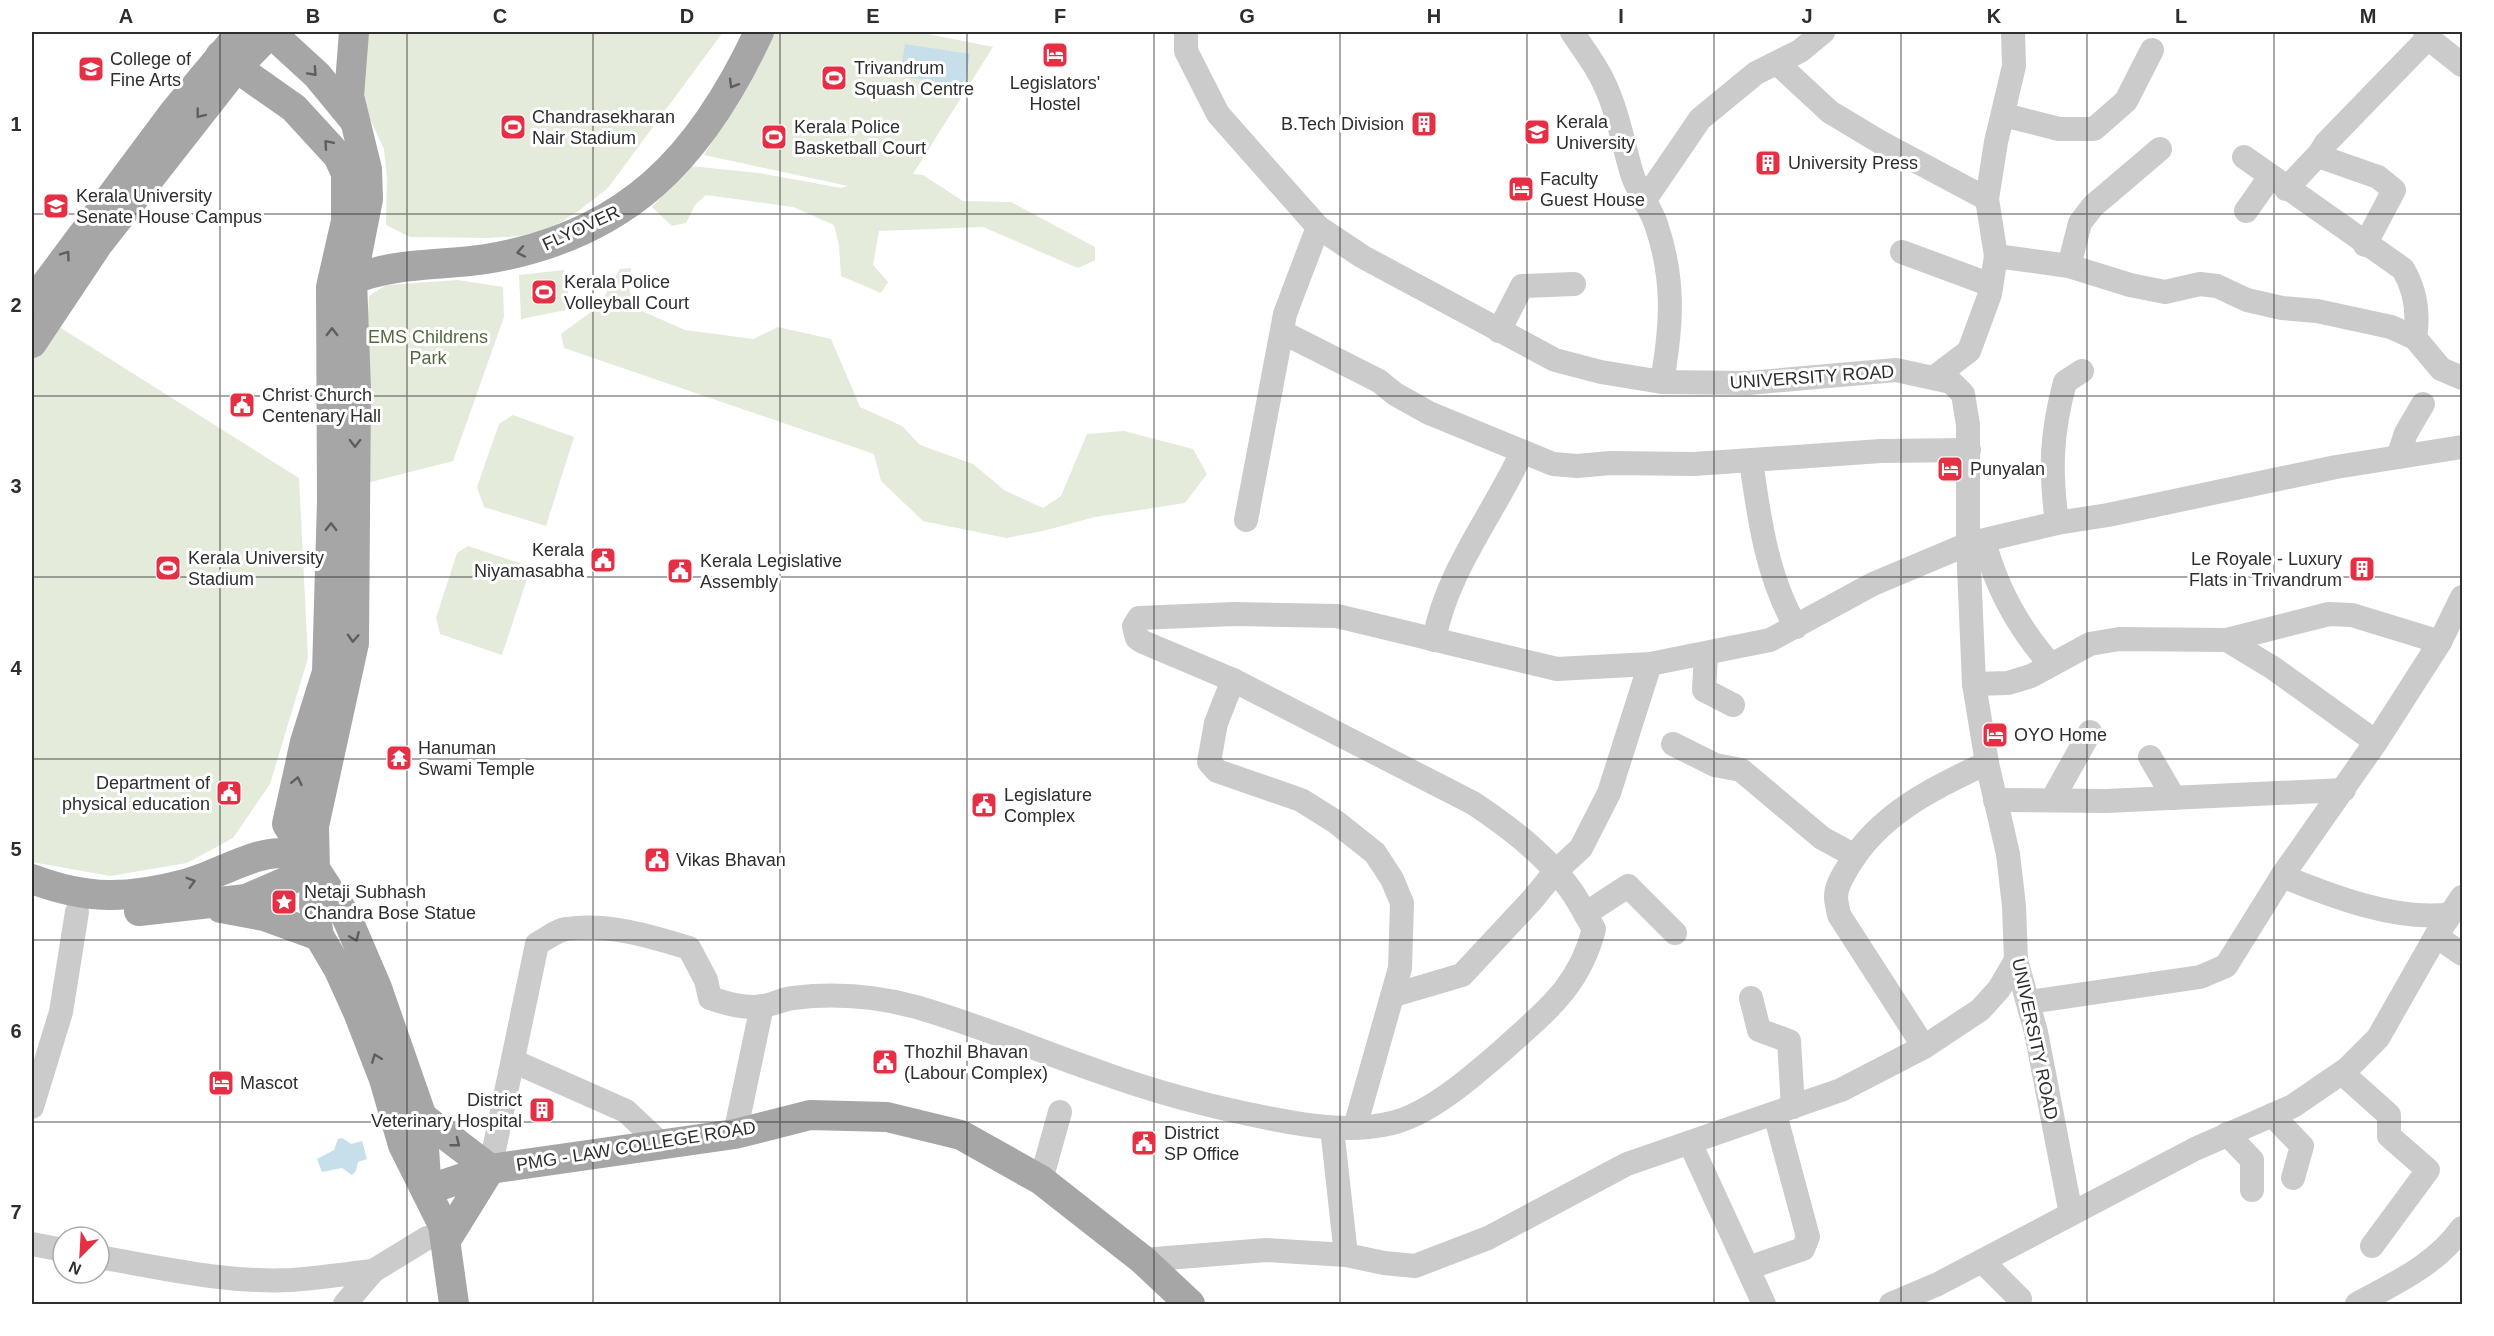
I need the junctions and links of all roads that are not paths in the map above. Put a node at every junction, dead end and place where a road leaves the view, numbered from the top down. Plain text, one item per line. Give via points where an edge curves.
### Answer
1 (241, 32) edge
2 (271, 32) edge
3 (354, 32) edge
4 (759, 32) edge
5 (1186, 32) edge
6 (1572, 32) edge
7 (1823, 32) edge
8 (2013, 32) edge
9 (2427, 35) edge
10 (2152, 50) dead end
11 (228, 62) junction
12 (1777, 63) junction
13 (2463, 65) edge
14 (2004, 115) junction
15 (354, 120) junction
16 (2160, 149) dead end
17 (2318, 156) junction
18 (2244, 157) dead end
19 (2278, 183) junction
20 (1987, 199) junction
21 (1644, 201) junction
22 (2246, 211) dead end
23 (1318, 227) junction
24 (2365, 245) junction
25 (1902, 252) dead end
26 (1996, 256) junction
27 (2069, 266) junction
28 (352, 280) junction
29 (1574, 284) dead end
30 (1991, 285) junction
31 (32, 303) edge
32 (1499, 331) junction
33 (1281, 332) junction
34 (2415, 338) junction
35 (32, 343) edge
36 (1969, 351) junction
37 (2082, 371) dead end
38 (1936, 376) junction
39 (2463, 378) edge
40 (1662, 382) junction
41 (1963, 394) junction
42 (2423, 404) dead end
43 (2463, 447) edge
44 (1969, 450) junction
45 (1522, 452) junction
46 (2398, 457) junction
47 (1751, 461) junction
48 (1246, 520) dead end
49 (2057, 523) junction
50 (1976, 542) junction
51 (2463, 597) edge
52 (1796, 627) junction
53 (1434, 639) junction
54 (2227, 640) junction
55 (2440, 642) junction
56 (1706, 654) junction
57 (1650, 664) junction
58 (2051, 665) junction
59 (1233, 680) junction
60 (1974, 684) junction
61 (1733, 705) dead end
62 (2090, 732) dead end
63 (2376, 742) junction
64 (1673, 744) dead end
65 (2150, 757) dead end
66 (1987, 764) junction
67 (2344, 790) junction
68 (2174, 798) junction
69 (1995, 800) junction
70 (2052, 800) junction
71 (287, 824) junction
72 (256, 855) junction
73 (1855, 856) junction
74 (315, 869) junction
75 (1555, 872) junction
76 (2282, 876) junction
77 (32, 879) edge
78 (32, 900) edge
79 (207, 905) junction
80 (2457, 906) edge
81 (77, 912) junction
82 (1585, 914) junction
83 (1675, 933) dead end
84 (319, 936) junction
85 (2436, 936) junction
86 (2463, 954) edge
87 (2016, 960) junction
88 (1394, 995) junction
89 (1751, 998) dead end
90 (2029, 1002) junction
91 (762, 1006) junction
92 (1924, 1047) junction
93 (513, 1061) junction
94 (2342, 1073) junction
95 (32, 1107) edge
96 (1784, 1110) junction
97 (1060, 1112) dead end
98 (2272, 1115) junction
99 (422, 1117) junction
100 (1344, 1128) junction
101 (735, 1134) junction
102 (2228, 1134) junction
103 (1690, 1143) junction
104 (661, 1144) junction
105 (490, 1169) junction
106 (2293, 1178) dead end
107 (1041, 1180) junction
108 (427, 1190) junction
109 (2252, 1190) dead end
110 (2071, 1215) junction
111 (2463, 1228) edge
112 (440, 1238) junction
113 (32, 1244) edge
114 (2372, 1246) dead end
115 (51, 1248) edge
116 (1346, 1255) junction
117 (111, 1259) edge
118 (1143, 1260) junction
119 (1982, 1261) junction
120 (1748, 1268) junction
121 (373, 1271) junction
122 (2020, 1299) dead end
123 (345, 1305) edge
124 (439, 1305) edge
125 (454, 1305) edge
126 (1191, 1305) edge
127 (1764, 1305) edge
128 (1891, 1305) edge
129 (2356, 1305) edge

1 - 11 main road
2 - 11 main road
2 -> 15 main road via 317,75
3 - 15 main road via 349,96
4 -> 28 main road, FLYOVER via 739,74 703,131 684,155 631,204 574,235 538,249 475,260 385,268
5 - 23 street, UNIVERSITY ROAD via 1186,51 1218,114
6 - 21 street via 1604,81
7 - 12 street
8 - 14 street via 2014,66
9 - 13 street
9 - 17 street via 2326,142
10 - 14 street via 2126,101 2094,129 2059,129
31 -> 11 main road via 120,182
11 -> 35 main road
71 -> 11 main road via 305,742 327,672 332,287 346,221 346,173 338,156 294,108
12 - 20 street via 1830,112
12 - 21 street via 1756,73 1700,119
14 - 20 street
15 - 28 main road via 367,169 368,199
16 - 27 street via 2093,206 2080,224
17 - 19 street
17 - 24 street via 2378,177 2394,190
18 - 19 street
19 - 22 street
19 - 24 street
20 - 26 street
21 - 40 street via 1655,221 1672,294
23 - 32 street, UNIVERSITY ROAD via 1363,257
23 - 33 street
24 - 34 street via 2403,269 2413,285 2418,324
25 - 30 street
26 - 27 street
26 - 30 street
27 - 34 street via 2165,292 2200,284 2217,286 2247,300 2391,327
28 -> 74 main road via 357,389 354,644 314,826
29 - 32 street via 1522,286
30 - 36 street
32 - 40 street, UNIVERSITY ROAD via 1555,360
33 - 45 street via 1379,381 1429,413
33 - 48 street
34 - 39 street via 2441,369
36 - 38 street
36 - 41 street
37 - 49 street via 2065,382 2051,452
38 - 40 street, UNIVERSITY ROAD via 1896,370 1748,383
38 - 41 street, UNIVERSITY ROAD via 1951,382
41 - 44 street, UNIVERSITY ROAD
42 - 46 street via 2406,433
43 - 46 street
44 - 47 street via 1881,451
44 - 50 street, UNIVERSITY ROAD
45 - 47 street via 1553,464 1577,466
45 - 53 street via 1456,574 1439,613
46 - 49 street
47 - 52 street via 1761,531 1782,603
49 - 50 street
50 - 52 street via 1873,584
50 - 58 street via 1989,561 2014,618
50 - 60 street, UNIVERSITY ROAD
51 - 55 street
52 - 56 street via 1770,640
53 - 57 street via 1557,669
53 - 59 street via 1336,616 1234,614 1139,618 1134,626 1137,639
54 - 55 street via 2329,614 2352,615
54 - 58 street via 2119,639 2090,644
54 - 63 street
55 - 63 street
56 - 57 street
56 - 61 street via 1704,690
57 - 75 street via 1599,817 1581,848
58 - 60 street via 2008,683
59 - 75 street via 1473,802 1503,822
59 - 88 street via 1216,723 1209,762 1217,771 1301,800 1375,853 1392,879 1401,903 1400,968
60 - 66 street, UNIVERSITY ROAD
62 - 70 street
63 - 67 street
64 - 73 street via 1715,765 1741,770 1822,838
65 - 68 street
66 - 69 street, UNIVERSITY ROAD
66 - 73 street via 1908,804
67 - 68 street
67 - 76 street
68 - 70 street
69 - 70 street
69 - 87 street, UNIVERSITY ROAD via 2008,854
71 - 72 main road
71 - 74 main road
72 - 74 main road via 285,854
77 -> 72 main road via 64,891 106,897 185,884 225,871
73 - 92 street via 1839,883 1839,915
74 - 79 main road via 246,899
74 - 84 main road via 314,906
74 -> 99 main road via 347,918 377,988
75 - 82 street
75 - 88 street via 1462,975
76 - 80 street via 2419,916
76 - 90 street via 2226,966 2200,977
78 - 81 main road
79 - 81 main road via 152,908 103,918
79 - 84 main road via 264,916
80 - 85 street
81 - 95 street via 61,1012
82 - 83 street via 1628,886
82 - 100 street via 1594,929 1587,956 1575,979 1495,1057 1422,1113 1391,1124
108 -> 84 main road via 403,1145 384,1079 358,1012
85 - 86 street
85 - 94 street via 2378,1038
87 - 90 street, UNIVERSITY ROAD
87 - 92 street via 1999,989 1980,1010
88 - 100 street
89 - 96 street via 1759,1030 1789,1041
90 - 110 street, UNIVERSITY ROAD
91 - 93 street via 734,1006 710,998 706,980 689,948 645,934 564,929 537,944
91 - 100 street via 791,998 856,995 915,1007 1101,1073 1217,1108
91 - 101 street
92 - 96 street via 1841,1090
93 - 104 street via 626,1111
93 - 105 street
94 - 98 street via 2293,1106
94 - 114 street via 2389,1115 2389,1136 2428,1170
96 - 103 street
96 - 120 street via 1808,1237 1803,1249
97 - 107 street
98 - 102 street
98 - 106 street via 2302,1146
99 -> 105 main road
99 - 108 main road
100 - 116 street
101 - 104 main road, PMG - LAW COLLEGE ROAD
101 - 107 main road, PMG - LAW COLLEGE ROAD via 810,1115 887,1117 961,1135
102 - 109 street via 2252,1160
102 - 110 street
103 - 116 street via 1627,1164 1488,1238 1415,1266
103 - 120 street
104 - 105 main road, PMG - LAW COLLEGE ROAD
105 - 108 main road, PMG - LAW COLLEGE ROAD
105 - 112 main road
107 - 118 main road, PMG - LAW COLLEGE ROAD
108 - 112 main road via 443,1225
110 - 119 street
111 - 129 street via 2416,1272
112 - 121 street
112 - 124 main road
112 - 125 main road
113 - 115 street
116 - 118 street via 1266,1250
117 - 121 street via 206,1276 261,1279 291,1280
118 - 126 main road, PMG - LAW COLLEGE ROAD
119 - 122 street
119 - 128 street
120 - 127 street
121 - 123 street

